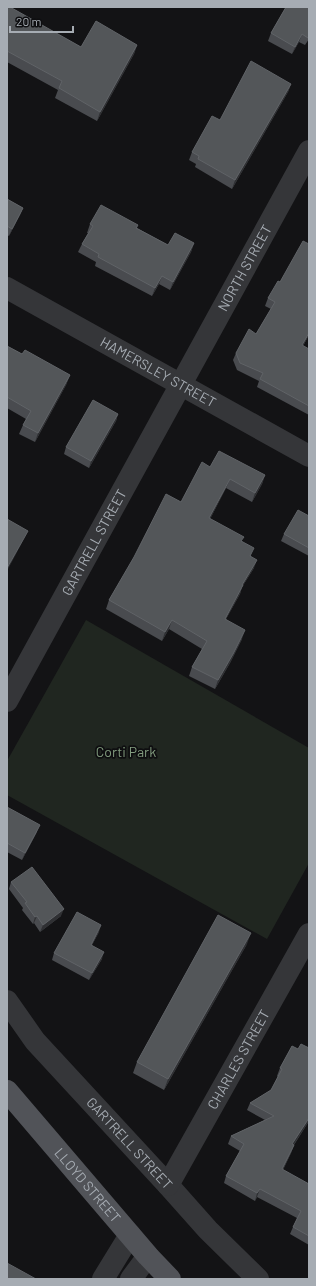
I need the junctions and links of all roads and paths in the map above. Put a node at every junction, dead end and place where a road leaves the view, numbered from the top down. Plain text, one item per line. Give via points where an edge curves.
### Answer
1 (309, 151) edge
2 (7, 288) edge
3 (181, 384) junction
4 (309, 456) edge
5 (7, 701) edge
6 (309, 934) edge
7 (7, 1001) edge
8 (7, 1091) edge
9 (168, 1185) junction
10 (130, 1235) junction
11 (148, 1256) junction
12 (104, 1279) edge
13 (131, 1279) edge
14 (170, 1279) edge
15 (258, 1279) edge

1 - 3 street, NORTH STREET
2 - 3 street, HAMERSLEY STREET
3 - 4 street, HAMERSLEY STREET
3 - 5 street, GARTRELL STREET
6 - 9 street, CHARLES STREET
7 - 9 street, GARTRELL STREET via 35,1041
8 - 10 main road, LLOYD STREET
9 - 15 street, GARTRELL STREET via 208,1230
10 - 11 main road, LLOYD STREET
10 - 12 street
11 - 13 street
11 - 14 main road, LLOYD STREET

